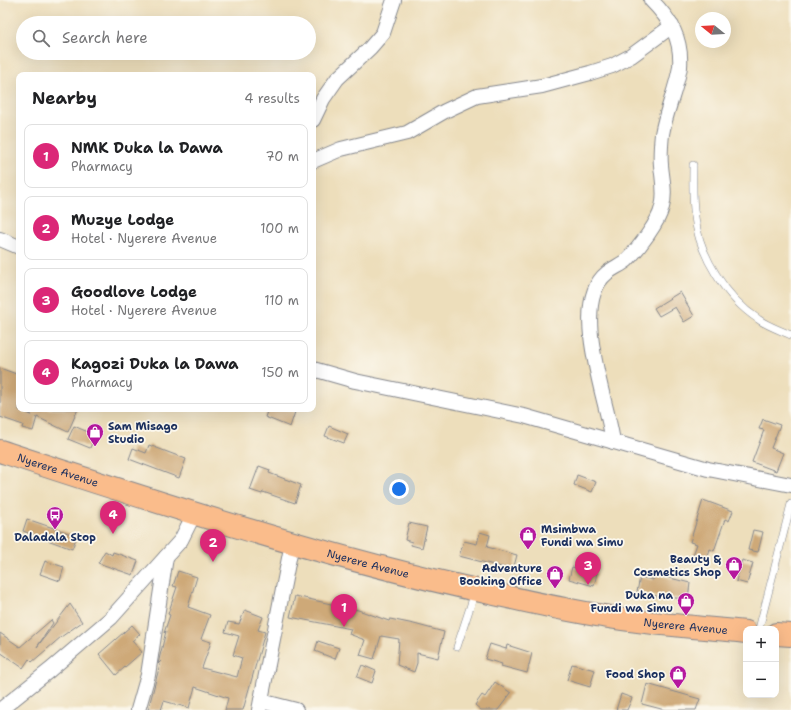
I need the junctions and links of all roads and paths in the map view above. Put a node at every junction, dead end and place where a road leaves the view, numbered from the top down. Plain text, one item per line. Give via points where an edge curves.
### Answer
1 (394, 0) edge
2 (651, 0) edge
3 (672, 26) junction
4 (316, 114) edge
5 (316, 160) edge
6 (693, 164) dead end
7 (0, 239) edge
8 (16, 246) edge
9 (791, 335) edge
10 (316, 370) edge
11 (613, 442) junction
12 (0, 451) edge
13 (791, 485) edge
14 (791, 504) edge
15 (194, 514) junction
16 (292, 543) junction
17 (166, 557) junction
18 (476, 590) junction
19 (760, 626) edge
20 (743, 632) edge
21 (779, 634) edge
22 (791, 634) edge
23 (457, 647) dead end
24 (260, 705) edge
25 (0, 710) edge
26 (138, 710) edge
27 (296, 710) edge

1 - 4 street via 383,33 337,79
2 - 3 street
3 - 5 street via 631,56 612,66 542,86 477,96 407,133 341,149
3 - 11 street via 679,46 680,67 662,134 662,208 633,253 598,282 590,314 595,367 606,403
6 - 9 lane via 696,227 715,271 728,290 752,315
7 - 8 street
10 - 11 street via 355,381 524,416
11 - 13 street via 708,469
12 - 15 main road, Nyerere Avenue
14 - 19 lane
15 - 16 main road, Nyerere Avenue
15 - 17 street via 181,540
16 - 18 main road, Nyerere Avenue
16 - 24 street
17 - 25 street via 111,618
17 - 26 street via 148,675
18 - 20 main road, Nyerere Avenue via 638,621
18 - 23 lane
21 - 22 main road
24 - 27 street

